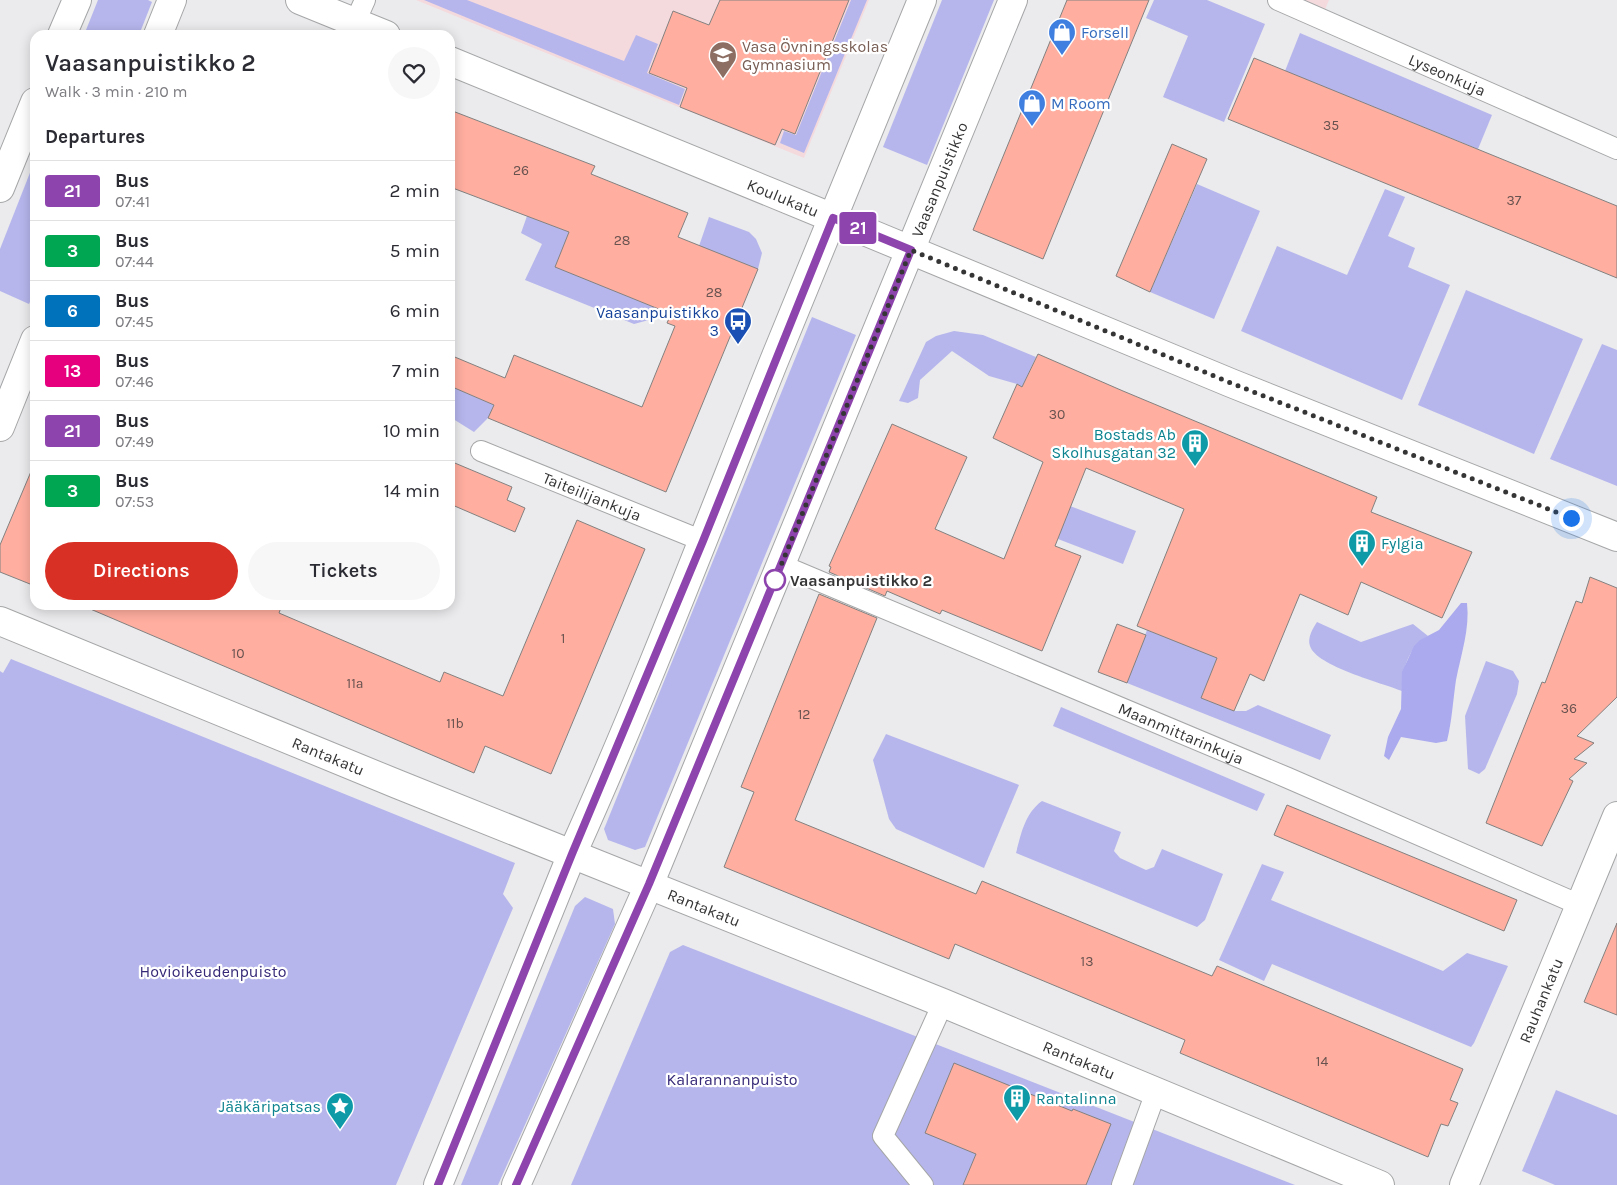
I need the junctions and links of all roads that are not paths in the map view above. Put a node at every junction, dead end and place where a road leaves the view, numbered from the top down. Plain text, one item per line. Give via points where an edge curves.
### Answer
1 (77, 0) edge
2 (172, 0) edge
3 (300, 0) edge
4 (922, 0) edge
5 (1013, 0) edge
6 (1278, 0) edge
7 (360, 11) edge
8 (64, 30) edge
9 (160, 30) edge
10 (381, 30) edge
11 (455, 63) edge
12 (30, 114) edge
13 (1617, 149) edge
14 (0, 188) edge
15 (833, 218) junction
16 (911, 250) junction
17 (30, 352) edge
18 (0, 427) edge
19 (481, 451) dead end
20 (1617, 537) edge
21 (703, 541) junction
22 (781, 565) junction
23 (0, 621) edge
24 (1617, 816) edge
25 (572, 854) junction
26 (649, 884) junction
27 (1580, 905) junction
28 (943, 1003) junction
29 (1156, 1092) junction
30 (438, 1185) edge
31 (516, 1185) edge
32 (923, 1185) edge
33 (1122, 1185) edge
34 (1380, 1185) edge
35 (1464, 1185) edge

1 - 8 main road
2 - 9 main road
3 - 7 main road
4 - 15 main road
5 - 16 main road, Vaasanpuistikko
6 - 13 lane, Lyseonkuja
7 - 10 main road
11 - 15 main road, Koulukatu
12 - 14 main road
15 - 16 main road, Koulukatu
15 - 21 main road
16 - 20 main road, Koulukatu via 1231,383
16 - 22 main road, Vaasanpuistikko
17 - 18 main road
19 - 21 lane, Taiteilijankuja
21 - 25 main road
22 - 26 main road, Vaasanpuistikko
22 - 27 lane, Maanmittarinkuja via 1288,778
23 - 25 main road, Rantakatu
24 - 27 main road, Rauhankatu
25 - 26 main road, Rantakatu
25 - 30 main road
26 - 28 main road, Rantakatu
26 - 31 main road, Vaasanpuistikko
27 - 35 main road, Rauhankatu
28 - 29 main road, Rantakatu
28 - 32 lane via 883,1136
29 - 33 lane
29 - 34 main road, Rantakatu

